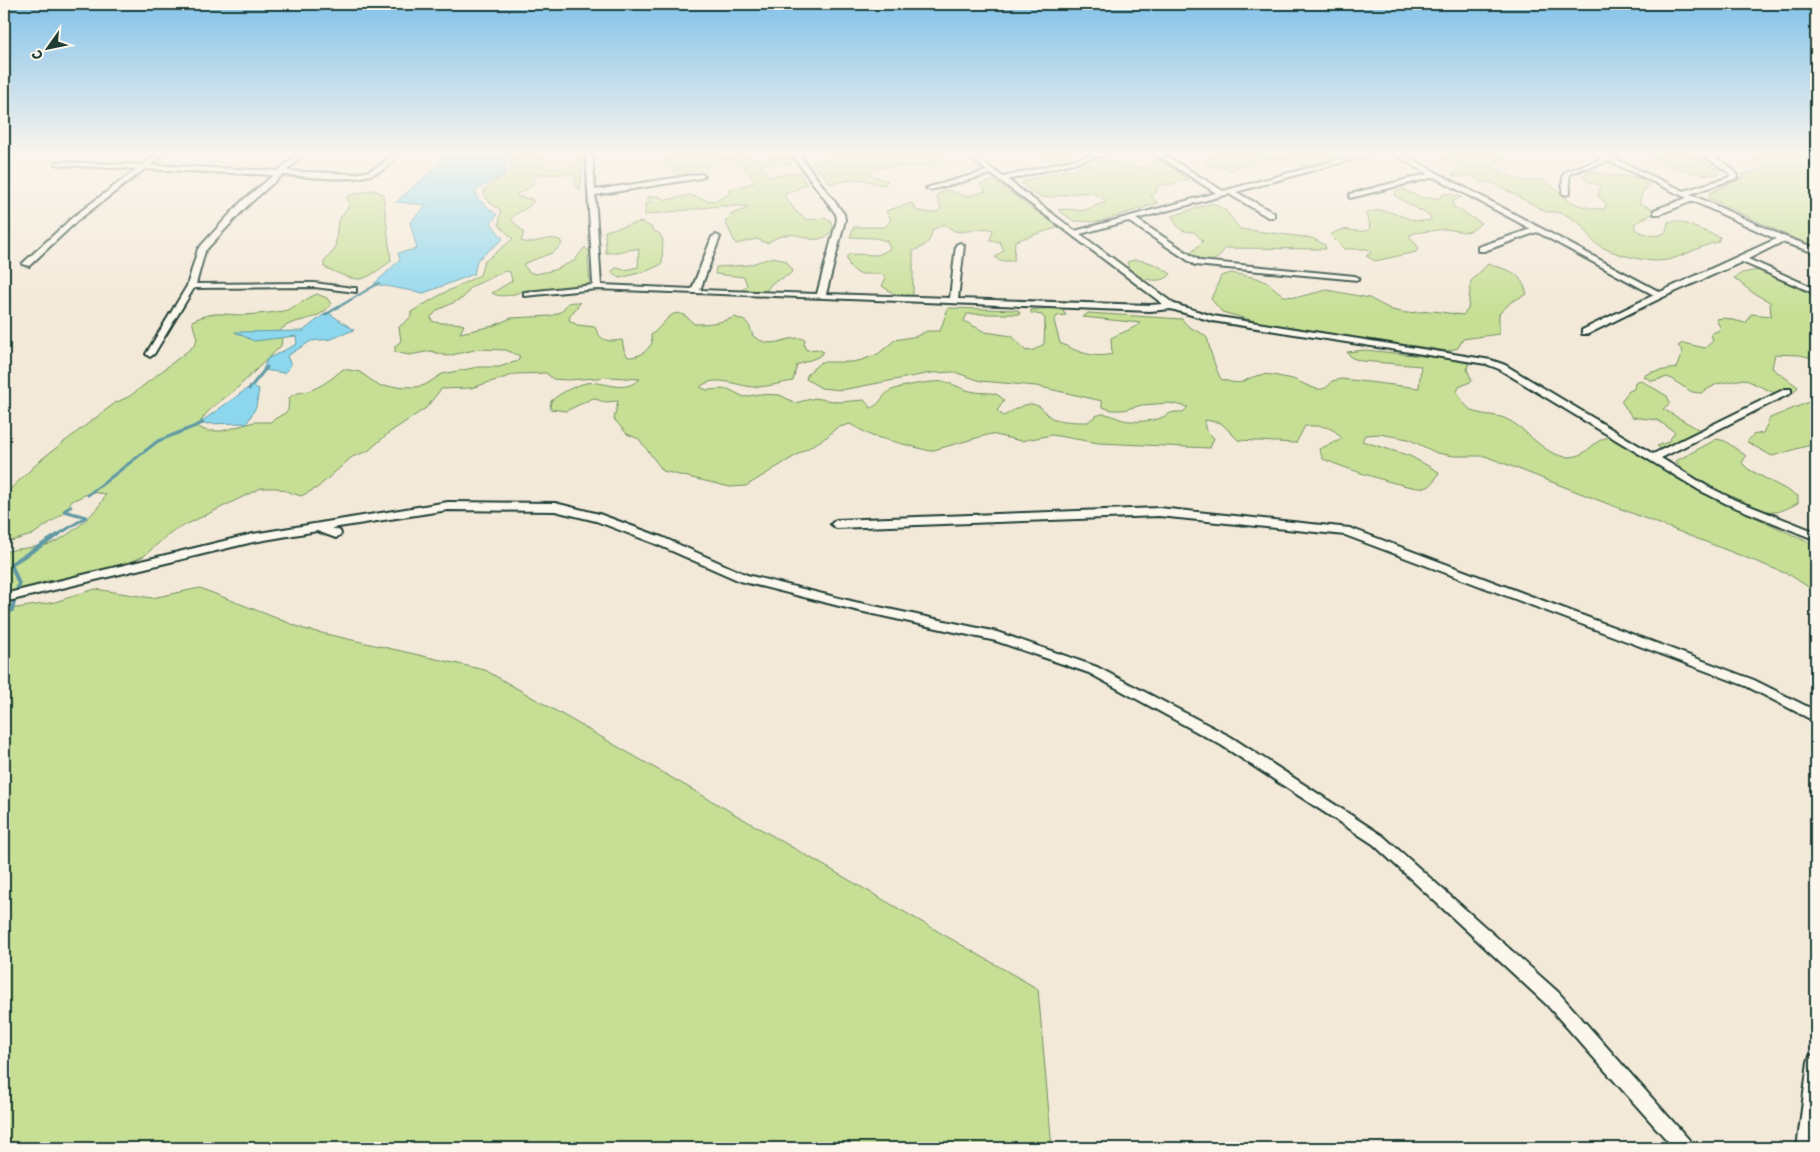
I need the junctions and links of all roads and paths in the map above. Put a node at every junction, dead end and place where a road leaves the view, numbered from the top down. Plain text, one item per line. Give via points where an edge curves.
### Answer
1 (92, 206) edge
2 (245, 206) edge
3 (593, 206) edge
4 (834, 206) edge
5 (1039, 206) edge
6 (1174, 206) edge
7 (1253, 206) edge
8 (1494, 206) edge
9 (1673, 206) edge
10 (1711, 206) edge
11 (1656, 212) dead end
12 (1271, 215) dead end
13 (1129, 218) junction
14 (1538, 229) junction
15 (1075, 233) junction
16 (716, 237) dead end
17 (1782, 239) junction
18 (960, 245) dead end
19 (1481, 250) dead end
20 (1816, 251) edge
21 (1742, 259) junction
22 (26, 264) dead end
23 (1355, 278) dead end
24 (191, 286) junction
25 (596, 287) junction
26 (353, 290) dead end
27 (695, 292) junction
28 (1816, 292) edge
29 (527, 294) dead end
30 (1660, 295) junction
31 (821, 296) junction
32 (954, 301) junction
33 (1171, 306) junction
34 (1585, 332) dead end
35 (150, 354) dead end
36 (1788, 391) dead end
37 (1654, 458) junction
38 (836, 524) dead end
39 (318, 527) junction
40 (336, 534) dead end
41 (1816, 536) edge
42 (26, 592) joint
43 (5, 598) edge
44 (1816, 717) edge
45 (1816, 1062) edge
46 (1685, 1148) edge
47 (1806, 1148) edge

1 - 22 street via 64,227
2 - 24 street via 201,251
3 - 25 street
4 - 31 street via 841,220
5 - 15 street
6 - 13 street
7 - 12 street
8 - 14 street
9 - 11 street
10 - 17 street
13 - 15 street
13 - 23 street via 1198,263
14 - 19 street
14 - 30 street
15 - 33 street
16 - 27 street
17 - 20 street
17 - 21 street
18 - 32 street
21 - 28 street
21 - 30 street
24 - 26 street via 314,285
24 - 35 street
25 - 27 street
25 - 29 street
27 - 31 street
30 - 34 street
31 - 32 street
32 - 33 street
33 - 37 street via 1212,318 1488,362 1515,374
36 - 37 street
37 - 41 street via 1731,502
38 - 44 street via 1159,512 1346,531 1741,680
39 - 40 street
39 - 42 street via 253,538
39 - 46 street via 448,506 555,507 599,518 744,578 997,637 1093,670 1226,741 1378,840 1552,998
42 - 43 street
45 - 47 street

